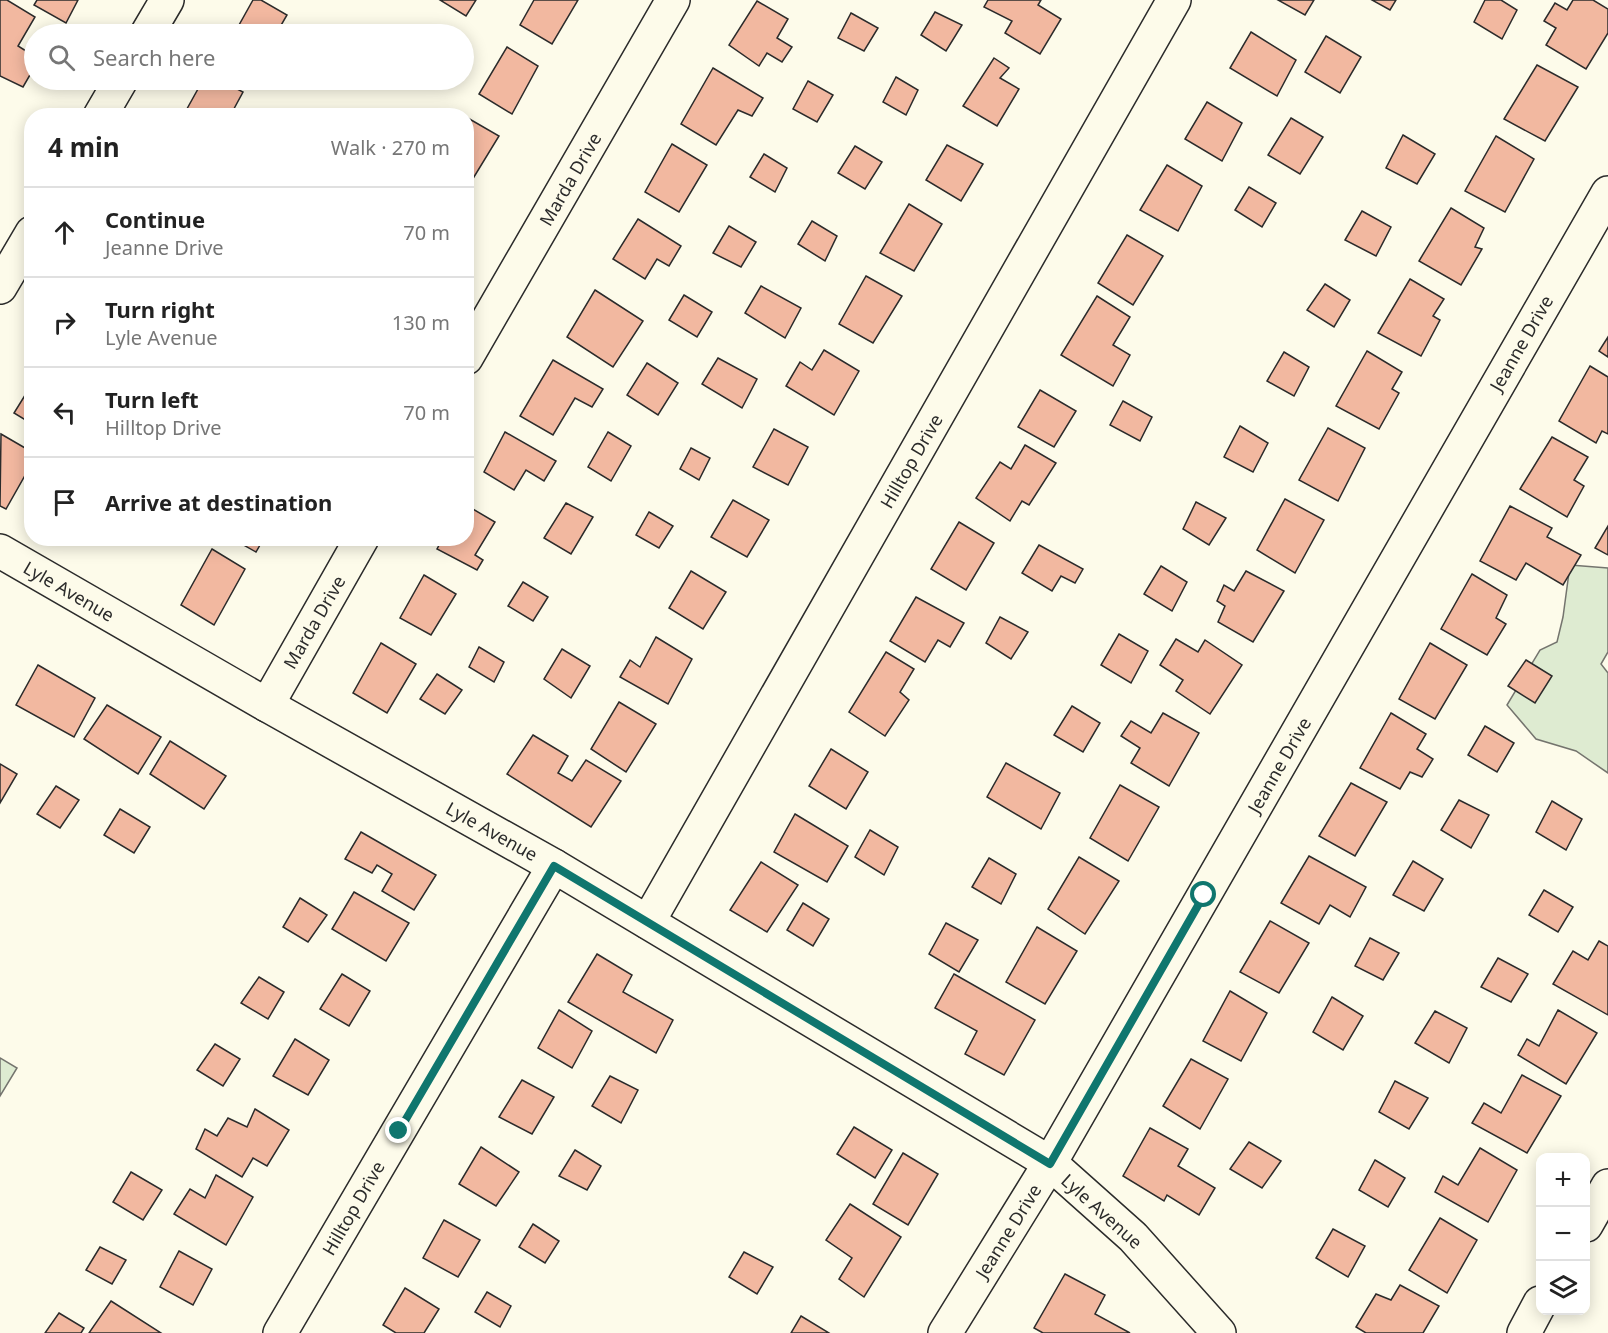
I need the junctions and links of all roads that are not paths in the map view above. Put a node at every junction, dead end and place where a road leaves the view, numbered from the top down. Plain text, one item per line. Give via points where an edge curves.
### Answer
1 (167, 0) edge
2 (673, 0) edge
3 (1174, 0) edge
4 (153, 24) edge
5 (115, 90) edge
6 (105, 108) edge
7 (1608, 193) edge
8 (24, 246) edge
9 (0, 287) edge
10 (474, 344) edge
11 (357, 546) edge
12 (0, 551) edge
13 (267, 705) junction
14 (554, 866) junction
15 (648, 922) junction
16 (1050, 1164) junction
17 (1608, 1186) edge
18 (1590, 1218) edge
19 (1536, 1310) edge
20 (280, 1333) edge
21 (945, 1333) edge
22 (1219, 1333) edge
23 (1524, 1333) edge

1 - 4 street
2 - 10 street, Marda Drive
3 - 15 street, Hilltop Drive
5 - 6 street
7 - 16 street, Jeanne Drive
8 - 9 street
11 - 13 street, Marda Drive
12 - 13 street, Lyle Avenue
13 - 14 street, Lyle Avenue
14 - 15 street, Lyle Avenue
14 - 20 street, Hilltop Drive
15 - 16 street, Lyle Avenue
16 - 21 street, Jeanne Drive
16 - 22 street, Lyle Avenue via 1133,1237
17 - 18 street
19 - 23 street

